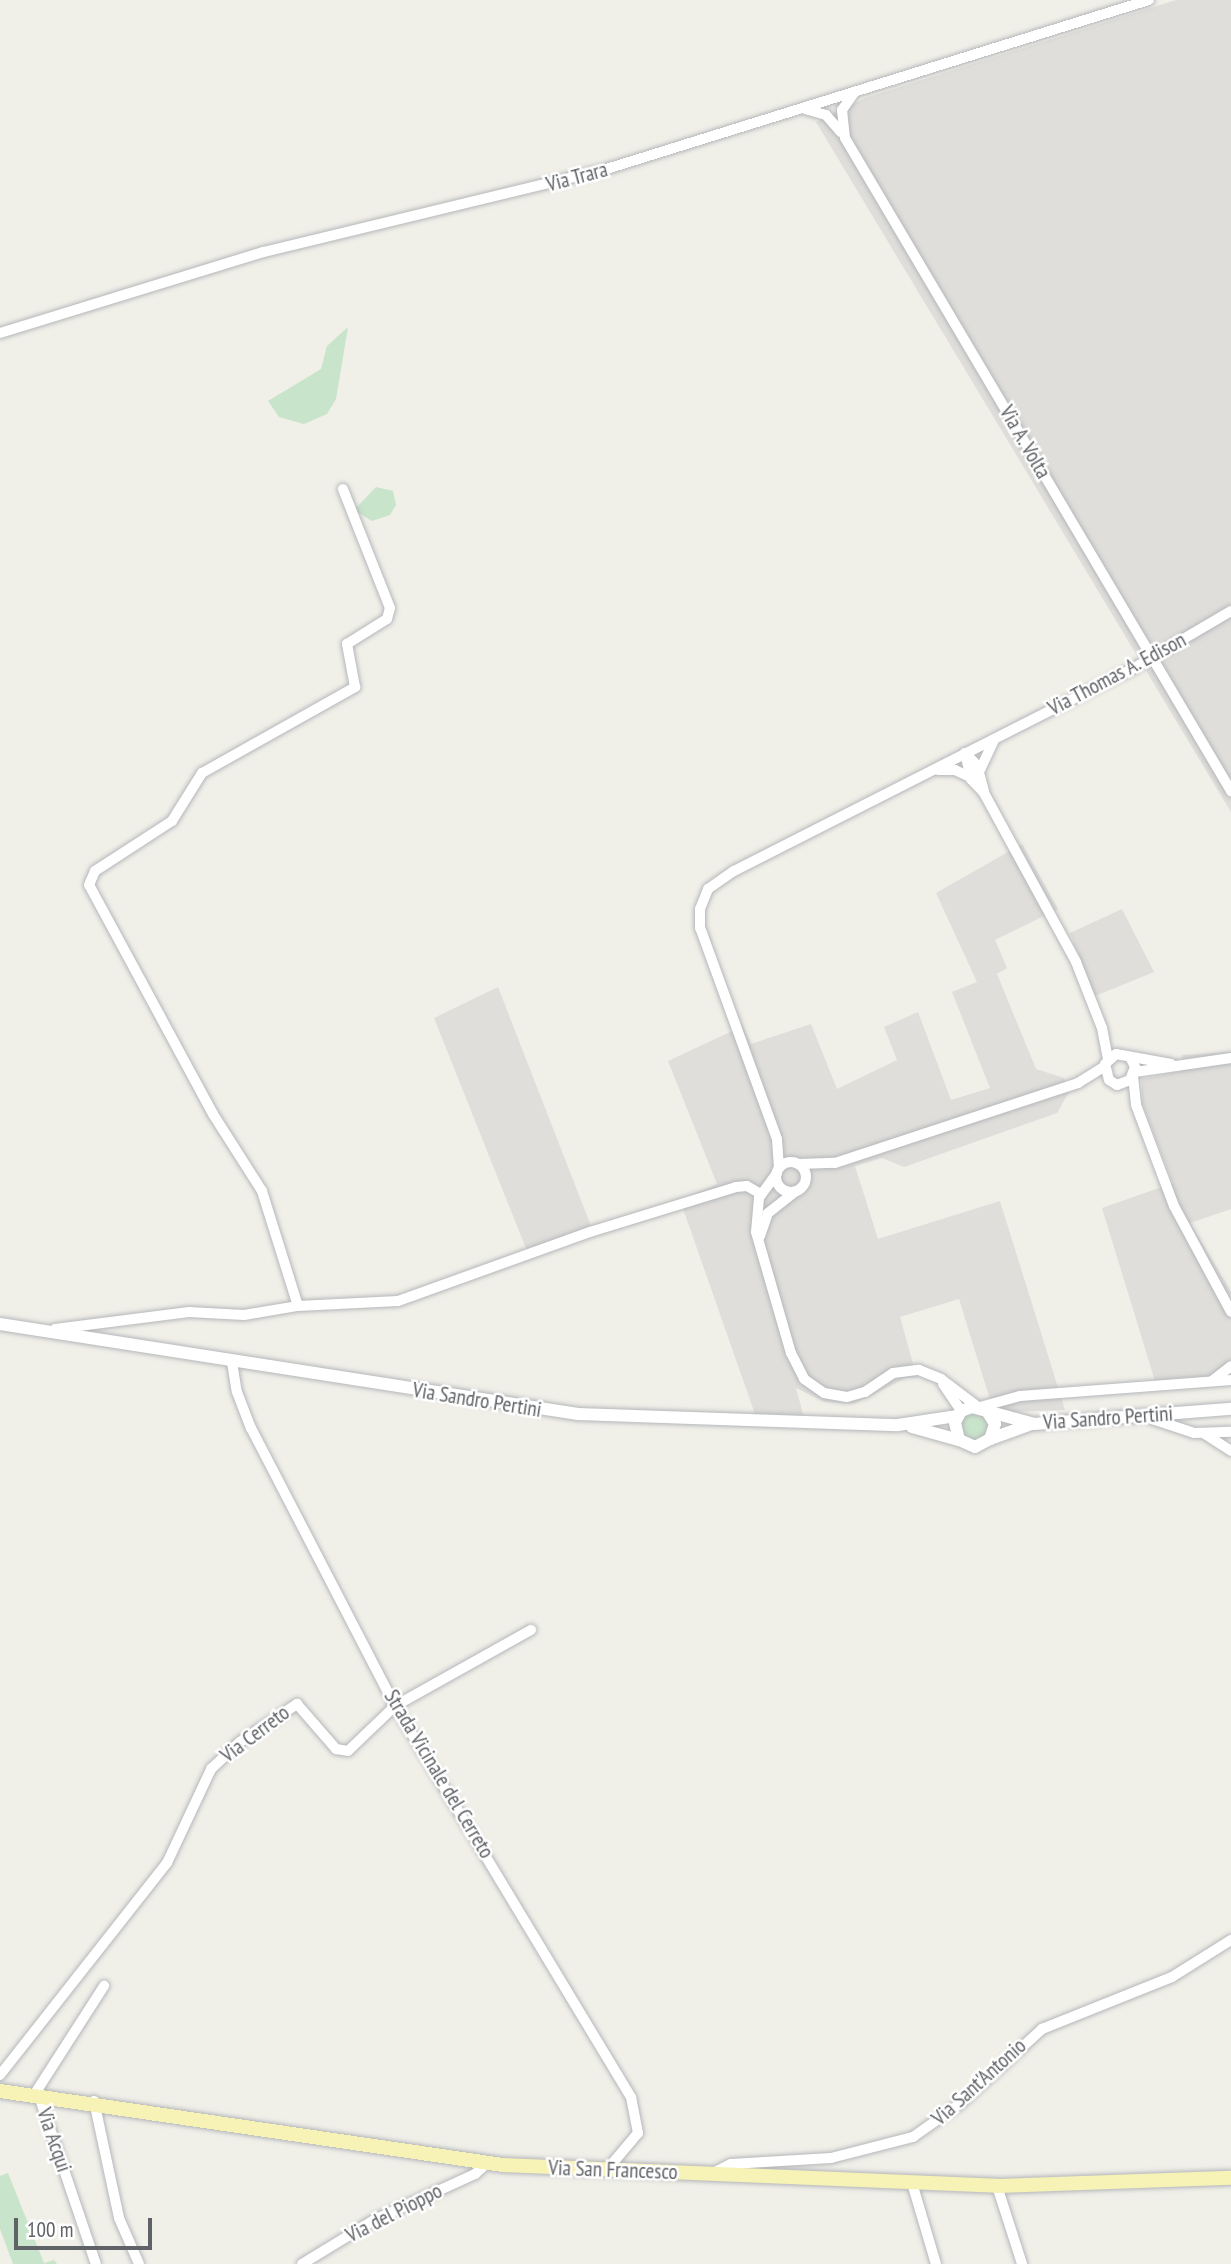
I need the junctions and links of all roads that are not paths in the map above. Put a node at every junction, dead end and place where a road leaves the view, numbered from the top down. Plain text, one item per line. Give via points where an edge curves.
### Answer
1 (1149, 0) edge
2 (856, 91) junction
3 (781, 114) junction
4 (845, 138) junction
5 (0, 333) edge
6 (343, 489) dead end
7 (1231, 611) edge
8 (1152, 658) junction
9 (1002, 734) junction
10 (965, 753) junction
11 (927, 773) junction
12 (975, 775) junction
13 (1231, 791) edge
14 (1102, 1028) junction
15 (1128, 1057) junction
16 (1231, 1058) edge
17 (1106, 1063) junction
18 (1171, 1063) junction
19 (1134, 1074) junction
20 (1078, 1083) junction
21 (1113, 1083) junction
22 (1136, 1105) junction
23 (777, 1139) junction
24 (796, 1163) junction
25 (835, 1163) junction
26 (778, 1171) junction
27 (806, 1182) junction
28 (794, 1192) junction
29 (761, 1195) junction
30 (759, 1247) junction
31 (298, 1306) junction
32 (1231, 1312) edge
33 (0, 1324) edge
34 (44, 1331) junction
35 (232, 1362) junction
36 (1231, 1366) edge
37 (936, 1376) junction
38 (1231, 1380) edge
39 (1211, 1382) junction
40 (982, 1408) junction
41 (1231, 1409) edge
42 (959, 1413) junction
43 (1132, 1415) junction
44 (1034, 1424) junction
45 (905, 1425) junction
46 (1231, 1432) edge
47 (1204, 1434) junction
48 (990, 1439) junction
49 (959, 1440) junction
50 (1231, 1451) edge
51 (531, 1630) dead end
52 (395, 1706) junction
53 (1231, 1940) edge
54 (104, 1986) dead end
55 (0, 2075) edge
56 (0, 2091) edge
57 (36, 2096) junction
58 (94, 2101) junction
59 (486, 2164) junction
60 (606, 2171) junction
61 (713, 2173) junction
62 (1231, 2178) edge
63 (912, 2183) junction
64 (997, 2186) junction
65 (96, 2264) edge
66 (139, 2264) edge
67 (302, 2264) edge
68 (936, 2264) edge
69 (1022, 2264) edge

1 - 2 street, Via Trara
2 - 3 street, Via Trara
2 - 4 street via 842,110
3 - 4 street, Via A. Volta via 815,110 830,118
3 - 5 street, Via Trara via 569,180 264,252
4 - 8 street, Via A. Volta
6 - 31 street via 390,608 387,619 347,644 355,687 202,773 172,821 95,871 89,888 213,1114 262,1191
7 - 8 street, Via Thomas A. Edison
8 - 9 street, Via Thomas A. Edison
8 - 13 street, Via A. Volta
9 - 10 street, Via Thomas A. Edison
9 - 12 street via 986,750
10 - 11 street, Via Thomas A. Edison
10 - 12 street
11 - 12 street via 955,770
11 - 23 street, Via Thomas A. Edison via 734,871 713,884 703,899 702,933
12 - 14 street via 1067,944
14 - 15 street
14 - 17 street
15 - 17 street
15 - 18 street
15 - 19 street
16 - 18 street
17 - 20 street
17 - 21 street
18 - 19 street
19 - 21 street
19 - 22 street
20 - 21 street
20 - 25 street
21 - 22 street
22 - 32 street via 1180,1218 1214,1273
23 - 24 street
23 - 26 street
24 - 25 street
24 - 26 street
24 - 27 street via 805,1170
25 - 27 street
26 - 28 street via 780,1188
26 - 29 street
27 - 28 street
28 - 30 street via 766,1216
29 - 30 street via 755,1220
29 - 31 street via 750,1187 736,1187 595,1230 405,1299
30 - 37 street via 793,1360 807,1383 829,1395 847,1397 862,1394 902,1370
31 - 34 street via 244,1315 183,1312
33 - 34 main road, Via Sandro Pertini
34 - 35 main road, Via Sandro Pertini
35 - 45 main road, Via Sandro Pertini via 578,1414
35 - 52 street, Strada Vicinale del Cerreto via 237,1392 254,1437
36 - 39 street
37 - 40 street
37 - 42 street
38 - 39 street
39 - 40 street via 1020,1396
40 - 42 main road, Via Sandro Pertini
40 - 44 main road, Via Sandro Pertini via 1010,1421
40 - 48 main road via 995,1424
41 - 43 main road, Via Sandro Pertini
42 - 45 main road, Via Sandro Pertini
42 - 49 main road via 954,1428
43 - 44 main road, Via Sandro Pertini
43 - 47 street
44 - 48 main road
45 - 49 main road
46 - 47 street
47 - 50 street
48 - 49 main road via 975,1447
51 - 52 street, Via Cerreto
52 - 55 street, Via Cerreto via 375,1720 351,1749 342,1752 323,1737 299,1705 291,1705 217,1762 172,1857
52 - 60 street, Strada Vicinale del Cerreto via 631,2097 638,2133
53 - 61 street, Via Sant'Antonio via 1172,1977 1042,2029 957,2106 913,2137 831,2158 731,2164
54 - 57 street
56 - 57 main road, Via San Francesco
57 - 58 main road, Via San Francesco
57 - 65 street, Via Acqui
58 - 59 main road, Via San Francesco
58 - 66 street via 119,2218
59 - 60 main road, Via San Francesco
59 - 67 street, Via del Pioppo via 475,2174 374,2220
60 - 61 main road, Via San Francesco
61 - 63 main road, Via San Francesco
62 - 64 main road, Via San Francesco
63 - 64 main road, Via San Francesco
63 - 68 street
64 - 69 street

